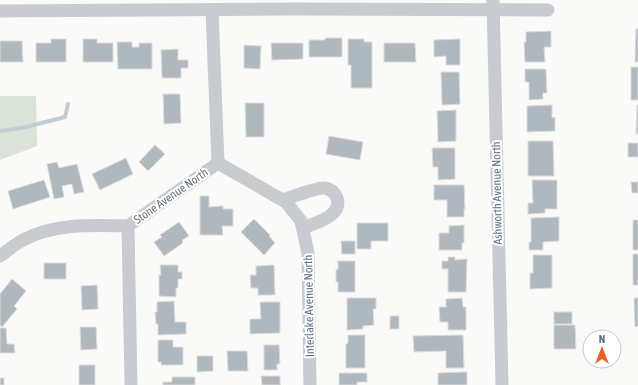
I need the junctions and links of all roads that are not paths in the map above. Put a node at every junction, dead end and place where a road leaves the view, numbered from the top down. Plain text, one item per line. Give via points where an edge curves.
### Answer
1 (78, 5) edge
2 (493, 5) edge
3 (212, 10) junction
4 (548, 10) dead end
5 (0, 11) edge
6 (218, 163) junction
7 (283, 200) junction
8 (128, 226) junction
9 (303, 228) junction
10 (0, 256) edge
11 (131, 385) edge
12 (310, 385) edge
13 (502, 385) edge

1 - 3 street
1 - 5 street
2 - 3 street
2 - 4 street
2 - 13 street, Ashworth Avenue North
3 - 6 street, Stone Avenue North
6 - 7 street, Interlake Avenue North
6 - 8 street, Stone Avenue North
7 - 9 street, Interlake Avenue North via 301,221
7 - 9 street via 320,188 329,190 336,196 338,206 333,214
8 - 10 street via 81,225 50,229 22,240
8 - 11 street, Stone Avenue North
9 - 12 street, Interlake Avenue North via 308,253

